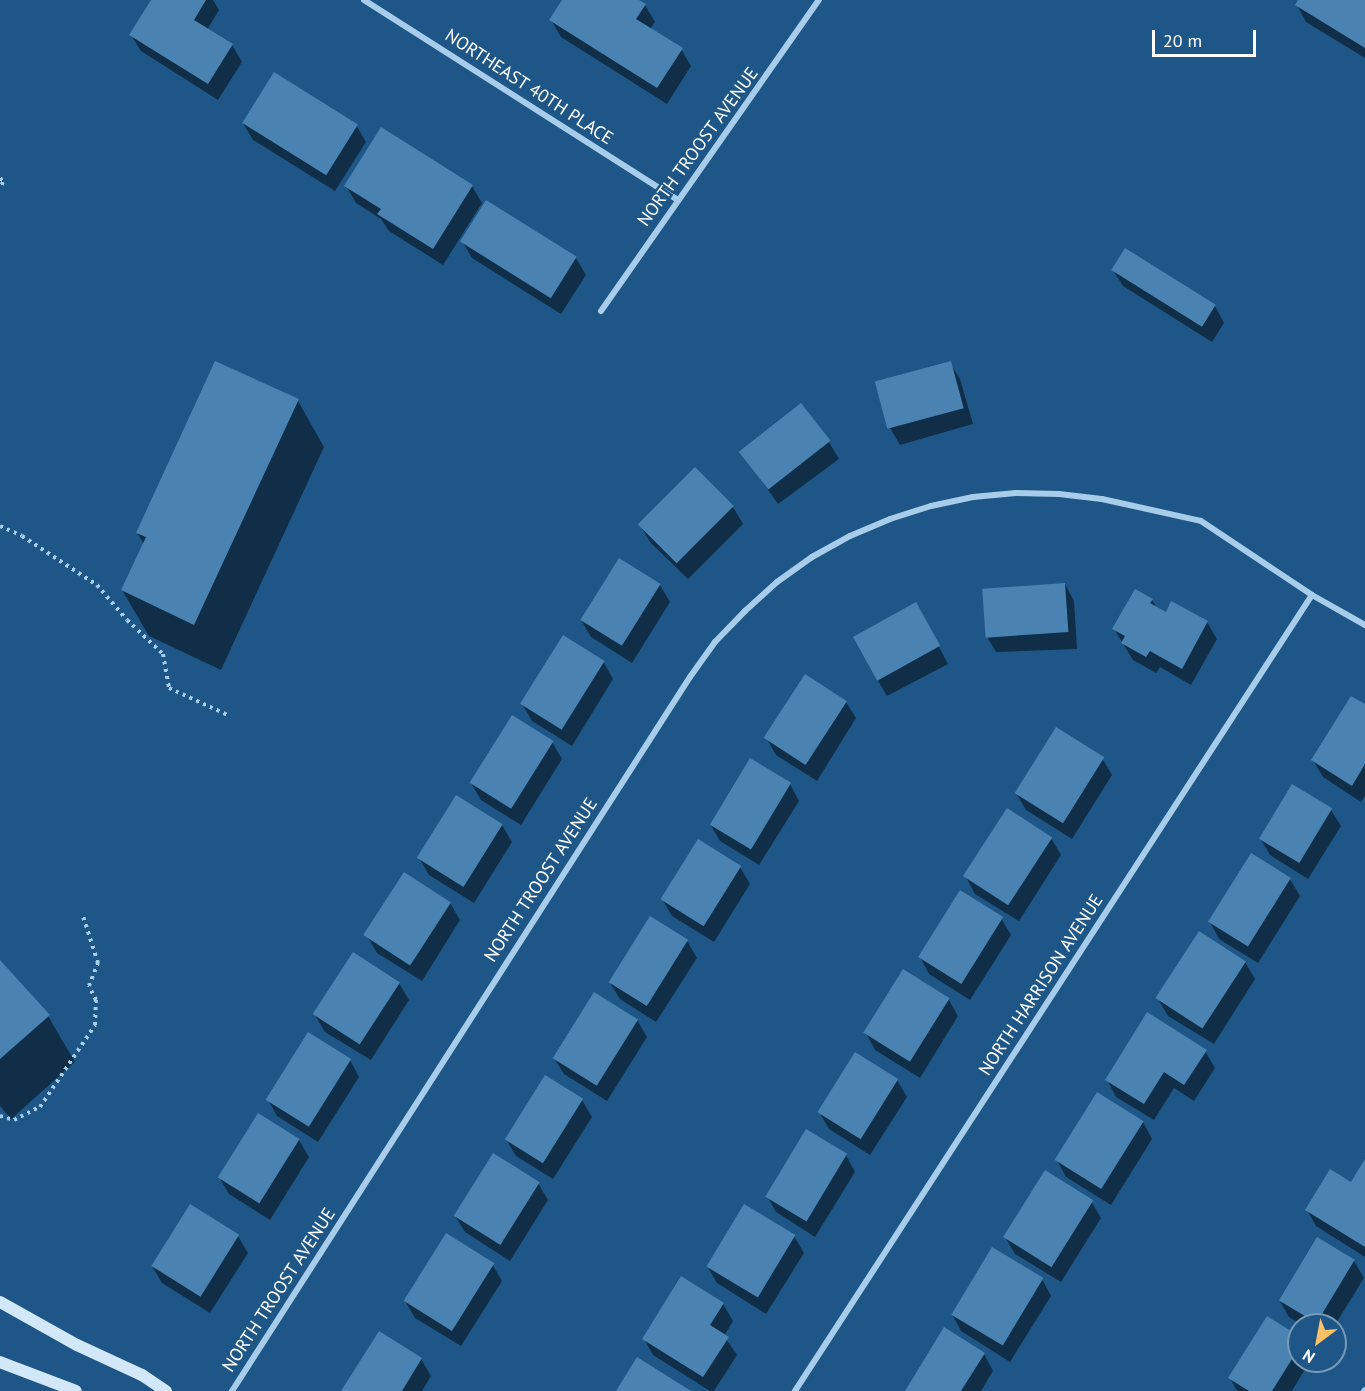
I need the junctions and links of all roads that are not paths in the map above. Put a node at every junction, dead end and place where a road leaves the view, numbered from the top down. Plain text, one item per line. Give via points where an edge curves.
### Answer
1 (364, 0) edge
2 (819, 0) edge
3 (678, 200) junction
4 (601, 311) dead end
5 (1312, 595) junction
6 (1365, 626) edge
7 (0, 1302) edge
8 (0, 1362) edge
9 (76, 1391) edge
10 (166, 1391) edge
11 (232, 1391) edge
12 (795, 1391) edge

1 - 3 street, NORTHEAST 40TH PLACE
2 - 3 street, NORTH TROOST AVENUE
3 - 4 street, NORTH TROOST AVENUE
5 - 6 street, NORTH TROOST AVENUE
5 - 11 street, NORTH TROOST AVENUE via 1201,521 1102,499 1059,494 973,497 931,506 850,536 777,582 715,642 683,687
5 - 12 street, NORTH HARRISON AVENUE
7 - 10 main road
8 - 9 main road

